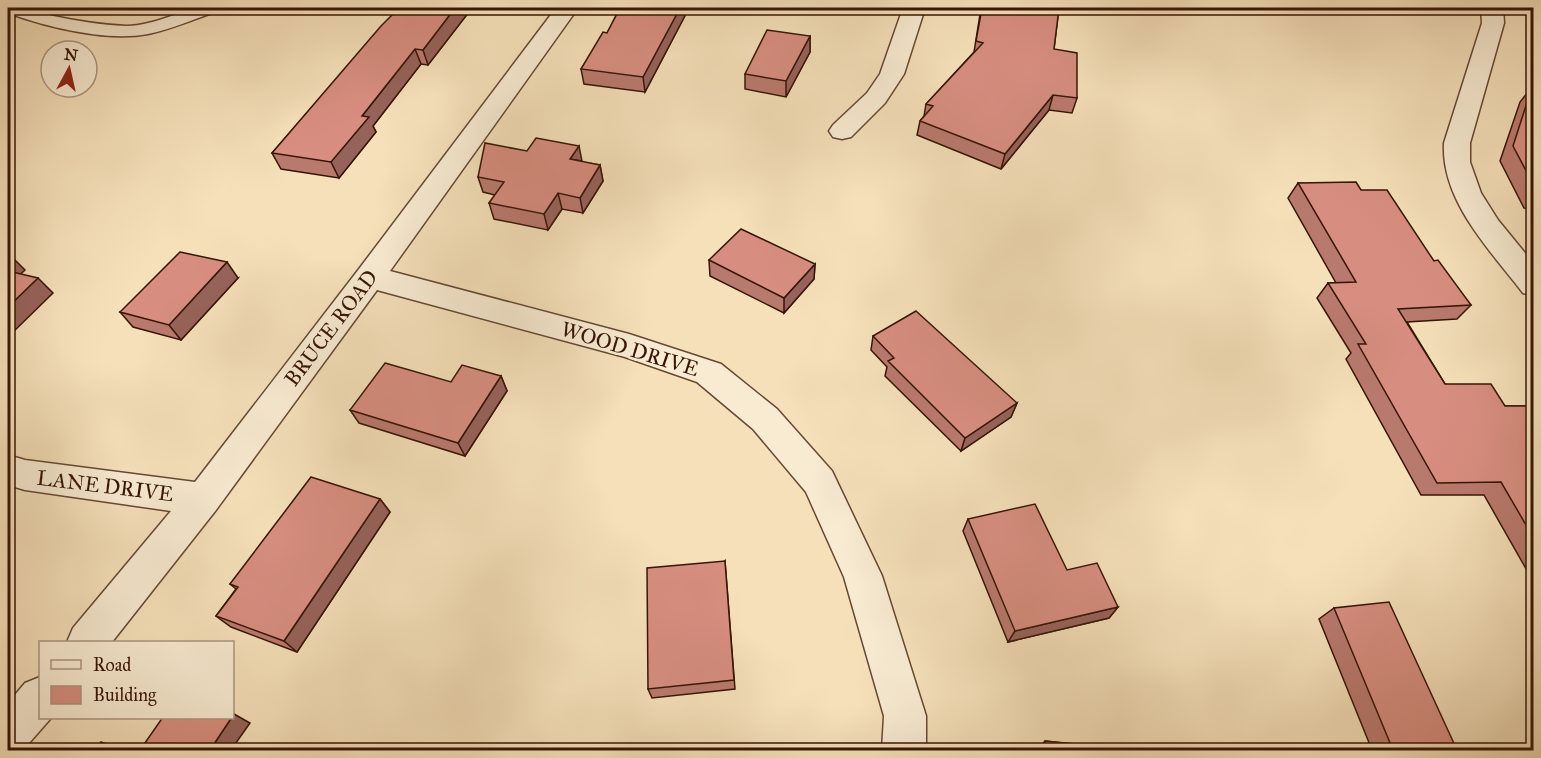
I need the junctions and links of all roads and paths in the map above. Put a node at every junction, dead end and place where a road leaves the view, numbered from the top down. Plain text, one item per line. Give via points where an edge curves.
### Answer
1 (8, 8) edge
2 (212, 8) edge
3 (567, 8) edge
4 (914, 8) edge
5 (1492, 8) edge
6 (842, 131) dead end
7 (370, 277) junction
8 (1533, 285) edge
9 (8, 470) edge
10 (203, 499) junction
11 (88, 641) edge
12 (39, 699) edge
13 (8, 735) edge
14 (904, 750) edge

1 - 2 lane via 92,28 141,30
3 - 7 street, BRUCE ROAD
4 - 6 street via 892,74 876,98
5 - 8 street via 1492,23 1457,143 1457,163 1482,218
7 - 10 street, BRUCE ROAD
7 - 14 street, WOOD DRIVE via 629,346 709,373 765,419 819,482 863,576 905,716
9 - 10 street, LANE DRIVE
10 - 11 street, BRUCE ROAD
12 - 13 street

